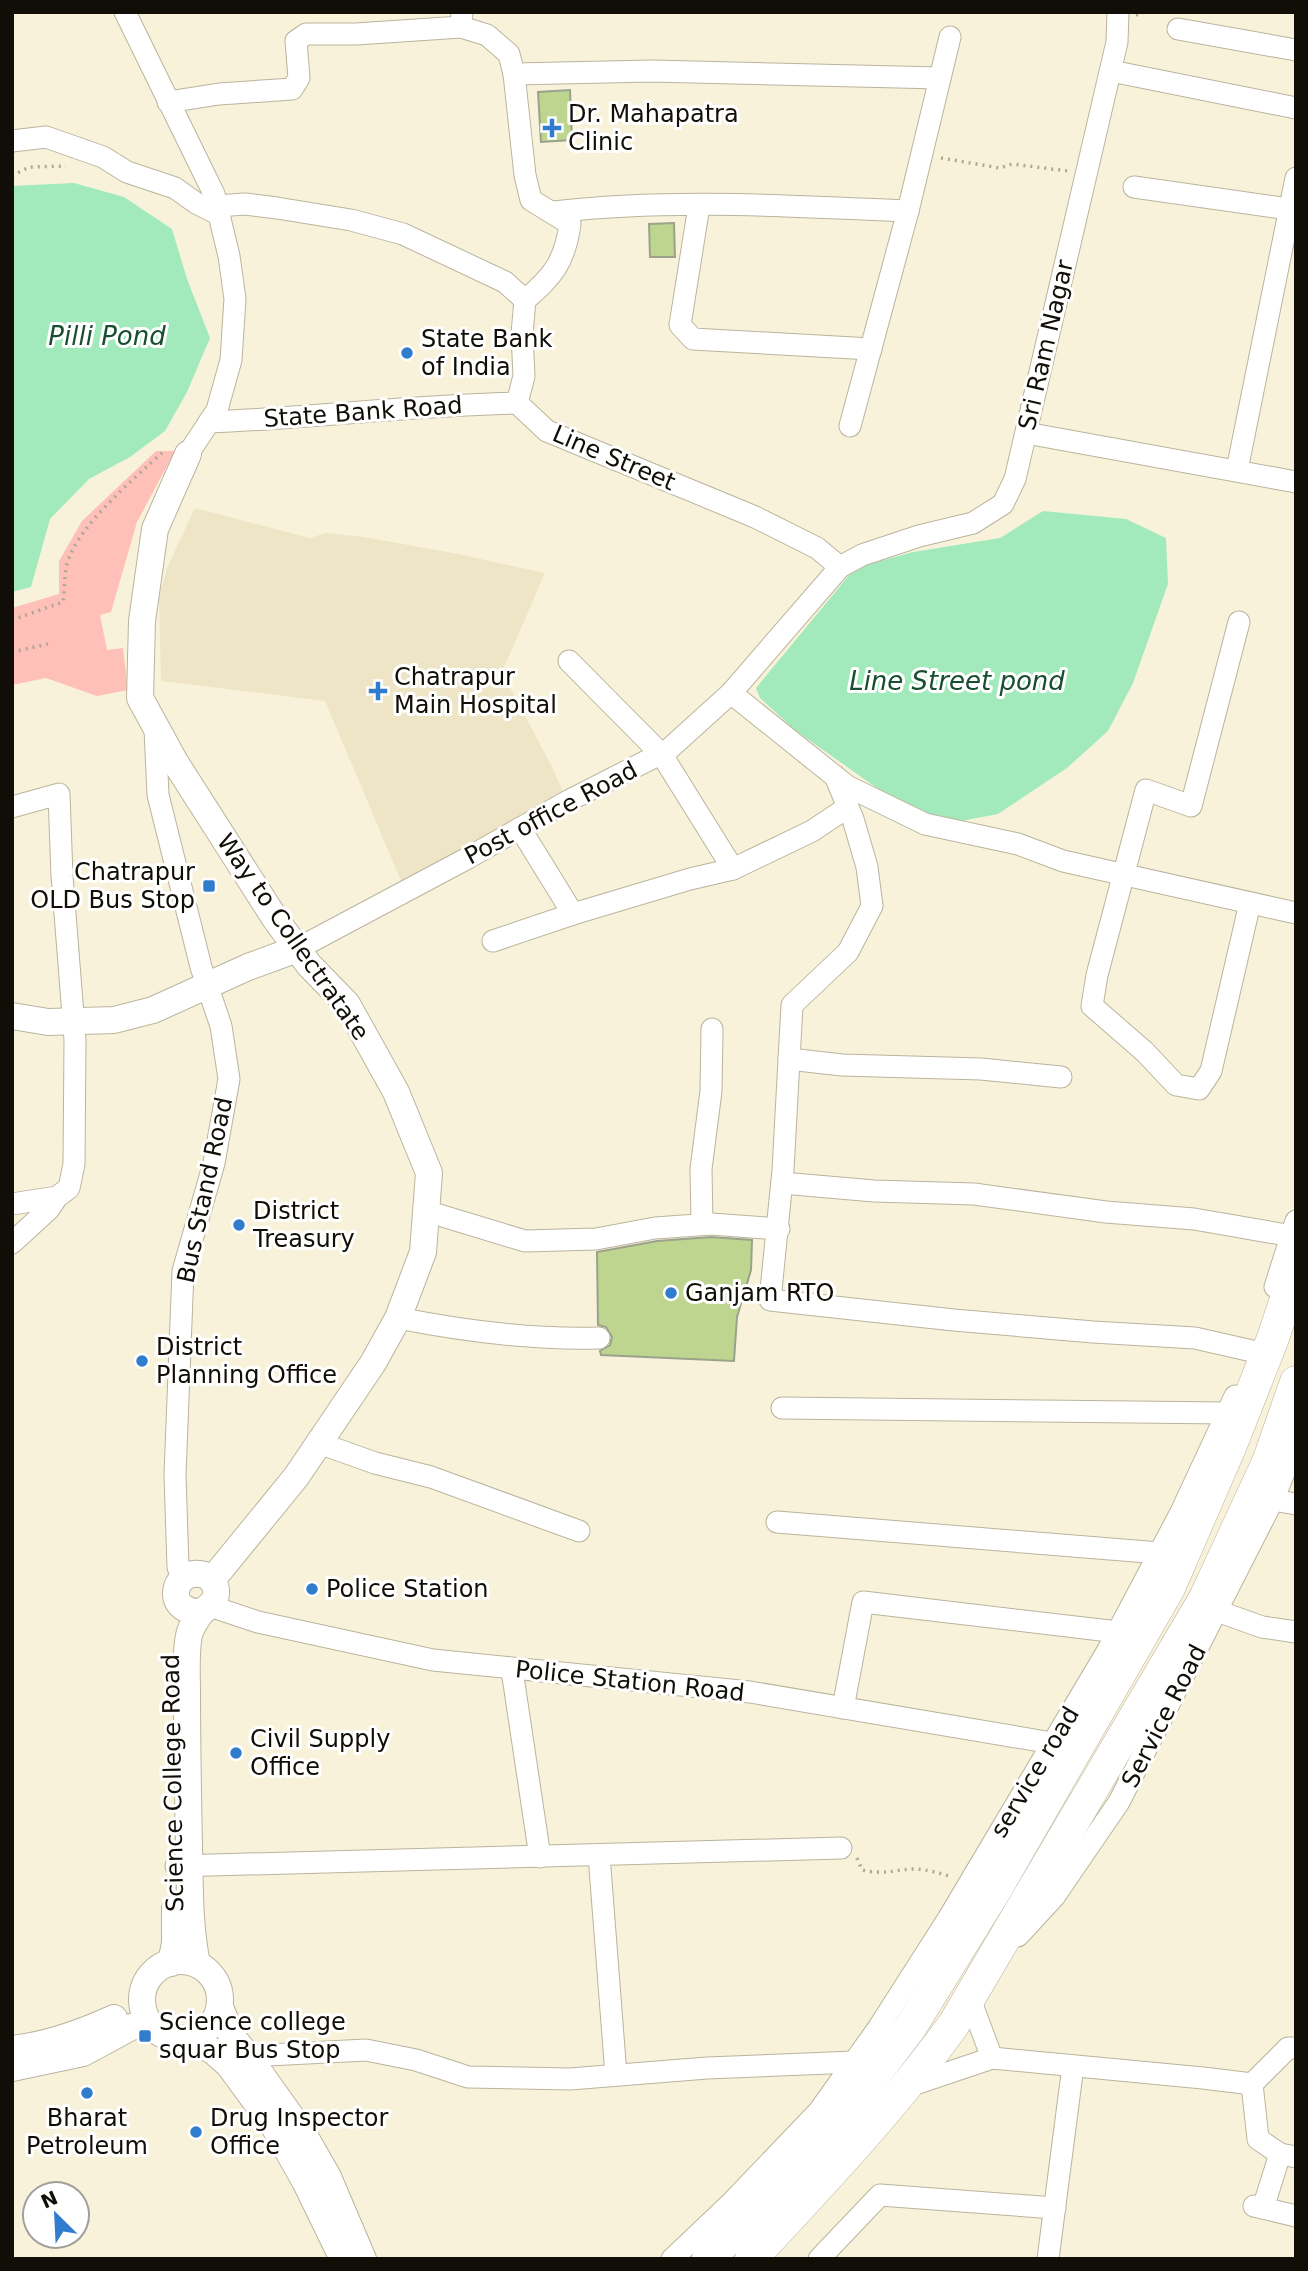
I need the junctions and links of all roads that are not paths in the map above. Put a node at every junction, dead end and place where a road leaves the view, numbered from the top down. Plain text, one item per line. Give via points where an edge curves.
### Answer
1 (125, 12) edge
2 (1118, 12) edge
3 (462, 20) edge
4 (1178, 29) dead end
5 (950, 37) dead end
6 (1296, 50) edge
7 (1111, 71) junction
8 (514, 74) junction
9 (940, 79) junction
10 (169, 102) junction
11 (1296, 108) edge
12 (12, 141) edge
13 (1296, 178) edge
14 (1134, 187) dead end
15 (217, 205) junction
16 (699, 206) junction
17 (1289, 209) junction
18 (908, 211) junction
19 (554, 212) junction
20 (525, 300) junction
21 (871, 349) junction
22 (517, 402) junction
23 (209, 422) junction
24 (850, 426) dead end
25 (1026, 433) junction
26 (179, 450) joint
27 (1237, 470) junction
28 (1296, 482) edge
29 (840, 567) junction
30 (1239, 622) dead end
31 (569, 661) dead end
32 (731, 693) junction
33 (155, 726) junction
34 (662, 755) junction
35 (835, 776) junction
36 (12, 807) edge
37 (848, 807) junction
38 (520, 828) junction
39 (733, 869) junction
40 (1124, 873) junction
41 (1250, 903) junction
42 (1296, 913) edge
43 (573, 914) junction
44 (493, 941) dead end
45 (297, 949) junction
46 (208, 985) junction
47 (12, 1016) edge
48 (73, 1022) junction
49 (712, 1029) dead end
50 (789, 1059) junction
51 (1061, 1077) dead end
52 (782, 1183) junction
53 (57, 1197) junction
54 (12, 1204) edge
55 (426, 1211) junction
56 (702, 1224) junction
57 (779, 1229) junction
58 (1294, 1229) edge
59 (12, 1243) edge
60 (1296, 1269) edge
61 (398, 1318) junction
62 (599, 1338) dead end
63 (1252, 1352) junction
64 (1296, 1382) edge
65 (782, 1408) dead end
66 (1227, 1413) junction
67 (319, 1443) junction
68 (1296, 1443) edge
69 (1273, 1500) junction
70 (1296, 1504) edge
71 (777, 1522) dead end
72 (579, 1531) dead end
73 (1160, 1553) junction
74 (193, 1600) junction
75 (1217, 1611) junction
76 (1118, 1632) junction
77 (1296, 1632) edge
78 (512, 1670) junction
79 (843, 1708) junction
80 (1052, 1743) junction
81 (841, 1848) road end
82 (599, 1855) junction
83 (540, 1857) junction
84 (182, 1865) junction
85 (184, 1963) junction
86 (992, 1963) junction
87 (142, 1994) junction
88 (970, 1999) junction
89 (220, 2007) junction
90 (150, 2024) junction
91 (188, 2039) junction
92 (1296, 2048) edge
93 (12, 2049) edge
94 (248, 2056) junction
95 (992, 2059) junction
96 (854, 2062) junction
97 (1073, 2066) junction
98 (12, 2068) edge
99 (616, 2075) junction
100 (1252, 2084) junction
101 (904, 2087) junction
102 (1288, 2156) edge
103 (1055, 2208) junction
104 (1296, 2216) edge
105 (343, 2259) edge
106 (363, 2259) edge
107 (672, 2259) edge
108 (708, 2259) edge
109 (751, 2259) edge
110 (819, 2259) edge
111 (1048, 2259) edge

1 - 10 street
2 - 7 street, Sri Ram Nagar
3 - 8 street via 509,54
3 - 10 street via 356,34 306,34 296,41 299,78 292,89
4 - 6 street
5 - 9 street
7 - 11 street
7 - 25 street, Sri Ram Nagar
8 - 9 street via 652,71
8 - 19 street via 531,200
9 - 18 street
10 - 15 street
12 - 15 street via 46,137 175,188 196,204
13 - 17 street
14 - 17 street
15 - 20 street via 277,208 403,234 505,282
15 - 23 street via 235,299 231,360 217,410
16 - 18 street
16 - 19 street
16 - 21 street via 680,324 693,339
17 - 27 street
18 - 21 street
19 - 20 street via 570,224 567,248 552,275
20 - 22 street via 524,376
21 - 24 street
22 - 23 street, State Bank Road
22 - 29 street, Line Street via 547,431 755,517 817,548
23 - 26 street
25 - 27 street
25 - 29 street, Sri Ram Nagar via 1003,504 973,523 919,536
26 - 33 main road, Way to Collectratate via 155,529 142,621 140,698
27 - 28 street
29 - 32 street, Post office Road
30 - 40 street via 1191,806 1146,790
31 - 34 street
32 - 34 street, Post office Road
32 - 35 street
33 - 45 main road, Way to Collectratate
33 - 46 street, Bus Stand Road via 158,795
34 - 38 street, Post office Road
34 - 39 street
35 - 37 street
35 - 40 street via 925,824
36 - 48 street via 59,794
37 - 39 street via 812,831
37 - 50 street via 867,867 872,906 848,951 792,1005
38 - 43 street
38 - 45 street, Post office Road
39 - 43 street
40 - 41 street
40 - 41 street via 1092,1006 1176,1085 1199,1088 1211,1071
41 - 42 street
43 - 44 street
45 - 46 main road, Post office Road
45 - 55 main road, Way to Collectratate via 347,1004 396,1092 429,1173
46 - 48 main road, Post office Road via 153,1010 114,1020
46 - 74 street, Bus Stand Road via 221,1026 229,1079 214,1163 183,1271 175,1475 178,1567
47 - 48 main road, Post office Road
48 - 53 street via 74,1164 69,1188
49 - 56 street via 701,1169
50 - 51 street
50 - 52 street
52 - 57 street
52 - 58 street via 974,1194 1106,1212
53 - 54 street
53 - 59 street
55 - 56 street via 525,1241 597,1239
55 - 61 main road, Way to Collectratate via 424,1252
56 - 57 street
57 - 63 street via 771,1300 1195,1338
58 - 63 street, service road
60 - 108 highway via 1231,1445 1169,1588 996,1889 910,2028 819,2147
61 - 62 street via 501,1335
61 - 67 main road, Way to Collectratate
63 - 66 street, service road
64 - 86 highway via 1269,1462 1205,1598
65 - 66 street
66 - 73 street, service road
67 - 72 street via 375,1464 431,1477
67 - 74 main road, Way to Collectratate via 212,1580 194,1573
68 - 69 street, Service Road
69 - 70 street
69 - 75 street, Service Road
71 - 73 street
73 - 76 street, service road
74 - 78 street, Police Station Road via 258,1622 420,1657
74 - 84 main road, Science College Road
75 - 77 street via 1262,1627
75 - 86 street, Service Road via 1119,1802 1054,1897
76 - 79 street via 863,1602
76 - 80 street, service road
78 - 79 street, Police Station Road via 750,1692
78 - 83 street
79 - 80 street, Police Station Road
80 - 96 street, service road via 970,1882
81 - 82 street
82 - 83 street
82 - 99 street
83 - 84 street
84 - 85 main road, Science College Road via 175,1943
85 - 87 main road via 152,1974
85 - 89 main road via 208,1971 216,1981
86 - 88 highway
87 - 90 main road
87 - 93 main road via 126,2012 85,2031
88 - 95 street
88 - 101 highway
89 - 91 main road via 208,2030
89 - 94 main road via 232,2037
90 - 91 main road via 167,2037
90 - 98 main road via 131,2027 83,2053
91 - 105 main road via 229,2065 275,2128
92 - 100 street via 1288,2048
94 - 99 street via 366,2050 468,2077
94 - 106 main road via 304,2135
95 - 97 street
95 - 101 street
96 - 99 street
96 - 107 street, service road via 819,2111
97 - 100 street
97 - 103 street
100 - 102 street via 1258,2138
101 - 109 highway
102 - 104 street via 1259,2207
103 - 110 street via 880,2195
103 - 111 street

